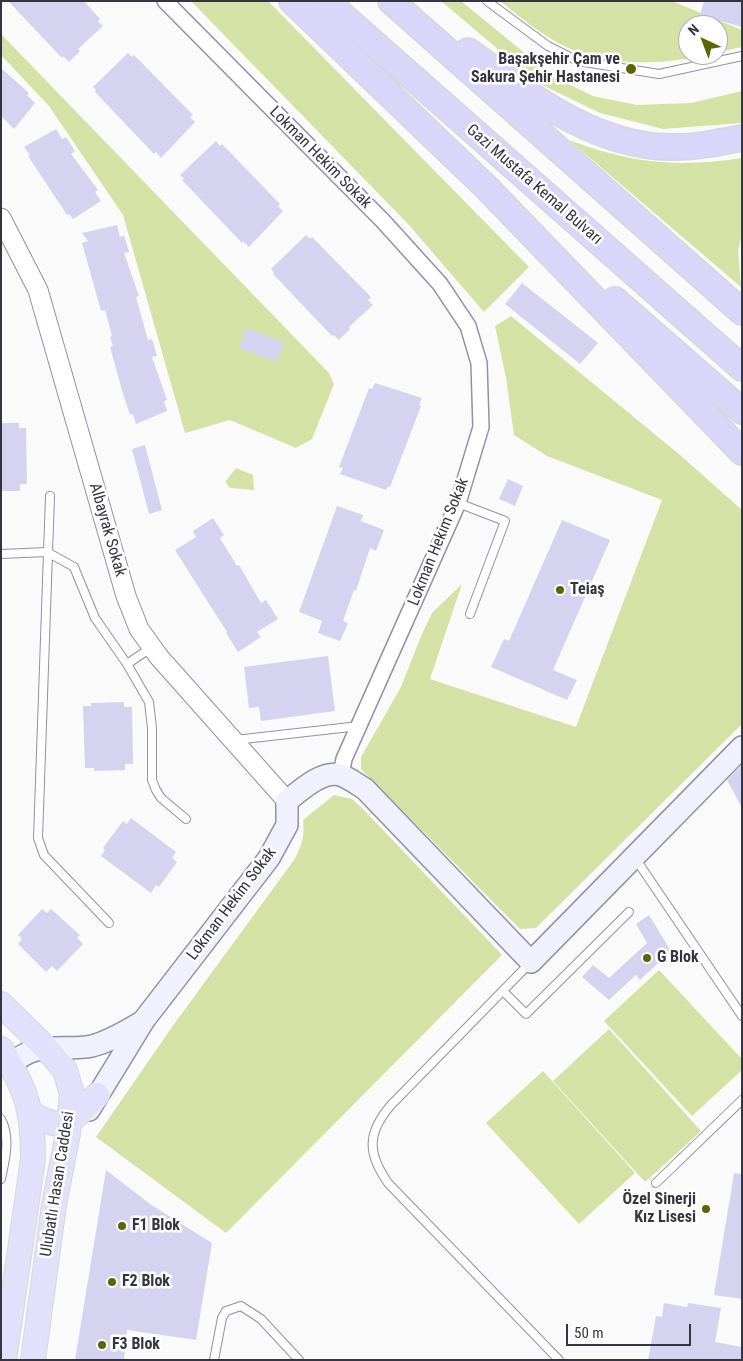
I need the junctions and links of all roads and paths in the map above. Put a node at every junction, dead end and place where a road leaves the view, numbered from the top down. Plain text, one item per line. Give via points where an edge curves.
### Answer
1 (165, 1) edge
2 (292, 1) edge
3 (326, 1) edge
4 (391, 1) edge
5 (396, 1) edge
6 (487, 1) edge
7 (742, 56) edge
8 (742, 138) edge
9 (487, 188) junction
10 (1, 218) edge
11 (742, 312) edge
12 (742, 368) edge
13 (742, 411) edge
14 (740, 452) edge
15 (50, 496) dead end
16 (458, 503) junction
17 (47, 552) junction
18 (1, 554) edge
19 (470, 614) dead end
20 (152, 647) junction
21 (127, 664) junction
22 (359, 726) junction
23 (233, 740) junction
24 (742, 747) edge
25 (341, 775) junction
26 (287, 801) junction
27 (186, 819) dead end
28 (634, 856) junction
29 (629, 912) dead end
30 (109, 924) dead end
31 (531, 962) junction
32 (504, 992) junction
33 (1, 1004) edge
34 (742, 1016) edge
35 (144, 1020) junction
36 (45, 1047) junction
37 (6, 1058) edge
38 (96, 1095) junction
39 (742, 1100) edge
40 (31, 1113) junction
41 (1, 1119) edge
42 (69, 1122) junction
43 (61, 1160) junction
44 (1, 1179) edge
45 (656, 1183) dead end
46 (4, 1360) edge
47 (33, 1360) edge
48 (214, 1360) edge
49 (299, 1360) edge
50 (558, 1360) edge

1 - 16 street, Lokman Hekim Sokak via 383,221 440,284 468,326 479,363 481,427
2 - 9 highway
3 - 12 highway, Gazi Mustafa Kemal Bulvarı
4 - 11 highway
5 - 8 highway via 547,106 591,130 620,140 666,147 703,146
6 - 7 lane via 548,46 578,61 659,74
9 - 13 highway
9 - 14 highway
10 - 20 street, Albayrak Sokak via 38,290 126,596 139,628
15 - 17 lane
16 - 19 lane via 505,521
16 - 22 street, Lokman Hekim Sokak
17 - 18 lane
17 - 21 lane via 74,566 95,618
17 - 30 lane via 38,838 44,855
20 - 21 lane
20 - 23 street, Albayrak Sokak
21 - 27 lane via 148,702 152,728 152,780 161,798
22 - 23 lane
22 - 25 street, Lokman Hekim Sokak via 344,759
23 - 26 street, Albayrak Sokak
24 - 28 main road
25 - 26 main road via 327,776 308,785
25 - 31 main road via 365,789
26 - 35 main road, Lokman Hekim Sokak via 287,825 269,858
28 - 31 main road
28 - 34 lane
29 - 32 lane via 526,1014
31 - 32 lane
32 - 50 lane via 380,1119 374,1130 374,1158 388,1183
33 - 36 main road, Ulubatlı Hasan Caddesi
35 - 36 main road via 111,1040 90,1046
35 - 38 main road, Lokman Hekim Sokak
36 - 37 main road via 16,1060
36 - 42 main road, Ulubatlı Hasan Caddesi via 65,1070 72,1094
37 - 40 main road, Ulubatlı Hasan Caddesi via 23,1087
38 - 42 main road
38 - 43 main road, Lokman Hekim Sokak
39 - 45 lane
40 - 42 main road via 45,1122 58,1125
40 - 46 main road, Ulubatlı Hasan Caddesi via 33,1159
41 - 44 lane via 7,1148
42 - 43 main road, Ulubatlı Hasan Caddesi
43 - 47 main road, Ulubatlı Hasan Caddesi
48 - 49 lane via 222,1318 226,1311 241,1306 261,1319

